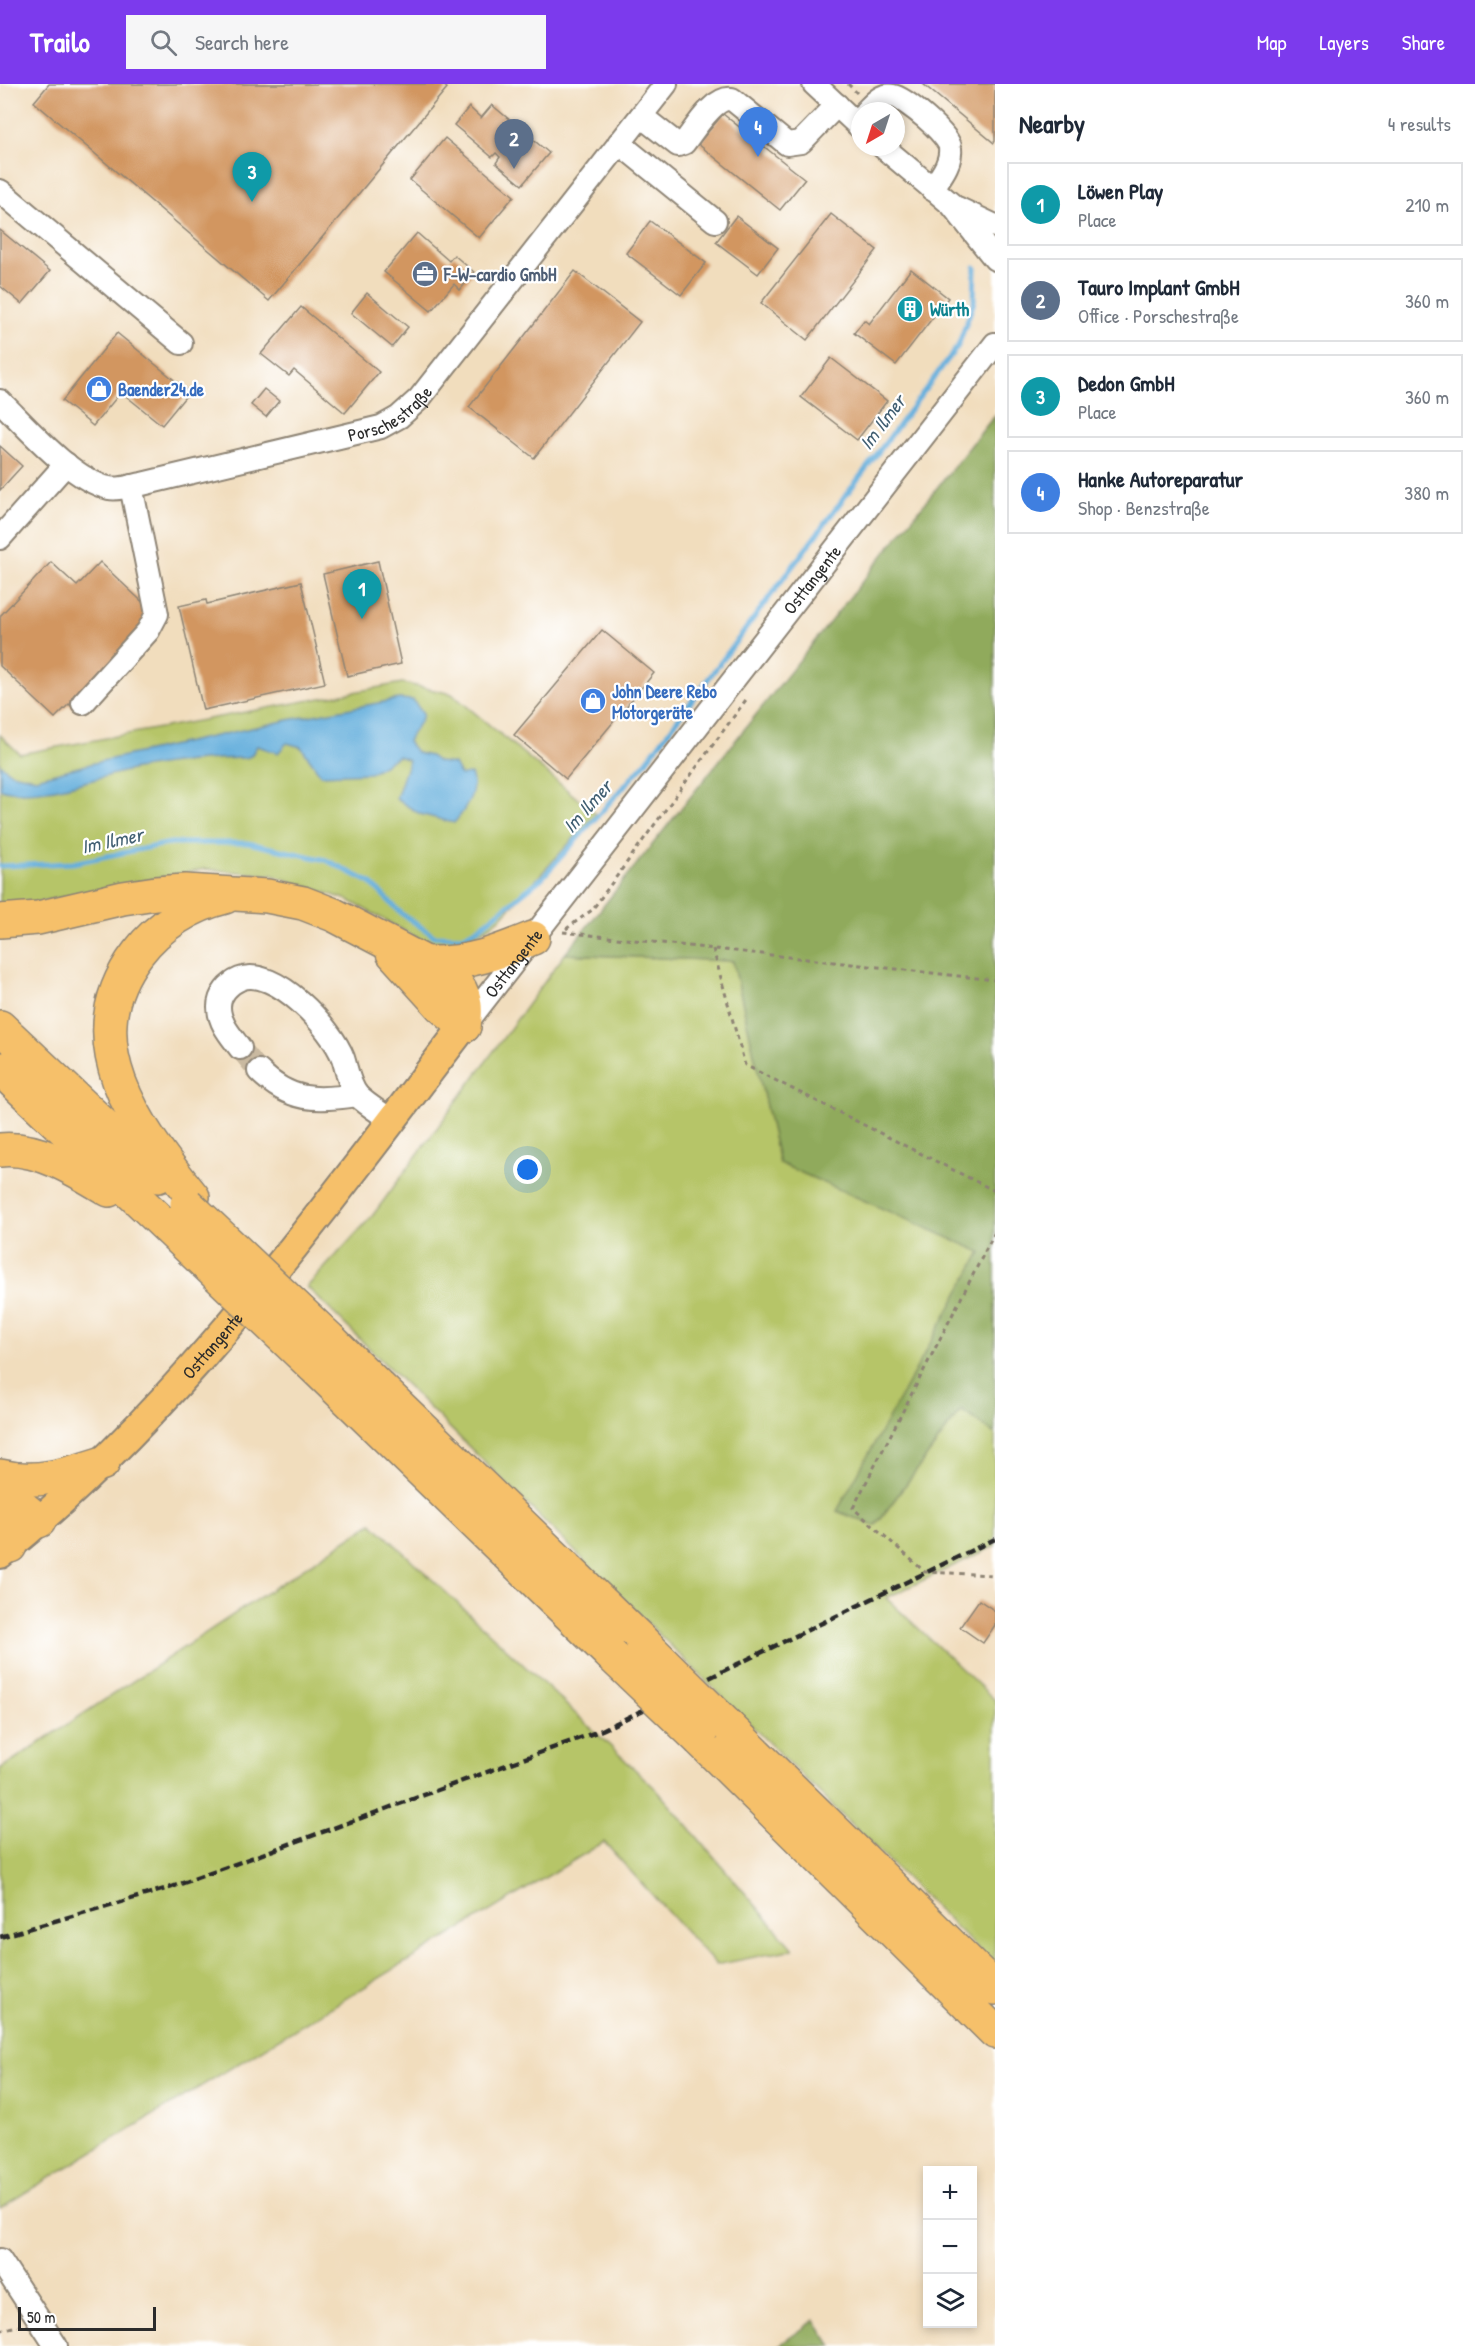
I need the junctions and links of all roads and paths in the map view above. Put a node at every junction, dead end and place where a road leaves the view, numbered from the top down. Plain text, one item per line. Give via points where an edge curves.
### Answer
1 (666, 84) edge
2 (814, 84) edge
3 (877, 102) edge
4 (905, 102) edge
5 (905, 102) edge
6 (837, 105) junction
7 (851, 114) edge
8 (641, 116) junction
9 (619, 143) junction
10 (894, 156) edge
11 (932, 189) junction
12 (0, 190) edge
13 (951, 204) junction
14 (715, 221) dead end
15 (995, 226) edge
16 (995, 259) edge
17 (181, 343) dead end
18 (995, 344) edge
19 (0, 401) edge
20 (66, 464) junction
21 (131, 486) junction
22 (0, 538) edge
23 (83, 703) dead end
24 (239, 894) junction
25 (0, 921) edge
26 (548, 935) junction
27 (384, 942) junction
28 (713, 949) junction
29 (429, 963) junction
30 (995, 980) edge
31 (464, 1026) junction
32 (0, 1027) edge
33 (240, 1048) tunnel mouth
34 (0, 1069) edge
35 (259, 1071) tunnel mouth
36 (357, 1095) junction
37 (392, 1120) junction
38 (0, 1150) edge
39 (995, 1191) edge
40 (183, 1210) junction
41 (995, 1232) edge
42 (322, 1353) junction
43 (103, 1463) junction
44 (0, 1476) edge
45 (0, 1489) edge
46 (39, 1521) junction
47 (3, 1541) edge
48 (995, 1575) edge
49 (995, 1988) edge
50 (995, 2032) edge
51 (0, 2260) edge
52 (23, 2325) dead end
53 (0, 2330) edge
54 (56, 2346) edge

1 - 8 street, Porschestraße
2 - 6 street
3 - 5 street via 883,96 893,96
4 - 11 street via 946,136 950,147 949,160
6 - 7 street
6 - 8 street via 795,145 787,144 732,99 716,103 684,143 678,145
8 - 9 street, Porschestraße
9 - 14 street
9 - 21 street, Porschestraße via 419,399 399,417 381,427
10 - 11 street
11 - 13 street
12 - 17 street
13 - 15 street
13 - 16 street
18 - 26 street, Osttangente
19 - 20 street, Porschestraße
20 - 21 street, Porschestraße via 90,482 111,488
20 - 22 street
21 - 23 street via 157,614 148,631
24 - 25 highway via 156,893 38,918
24 - 27 highway via 318,908
24 - 40 highway via 195,908 145,943 120,983 111,1020 114,1064 125,1096 159,1155
26 - 28 path
26 - 29 highway via 479,959
26 - 31 street, Osttangente
27 - 29 highway
27 - 31 highway
28 - 30 path
28 - 39 path via 745,1065
29 - 31 highway via 460,987 466,1003
31 - 37 main road, Osttangente
32 - 40 highway
33 - 36 street via 222,1022 222,994 239,979 264,978 280,986 321,1024 343,1058
34 - 40 highway
35 - 36 street via 273,1085 296,1095 327,1100
36 - 37 street
37 - 43 main road, Osttangente via 200,1360
38 - 40 highway via 31,1153
40 - 42 highway, bridge
40 - 42 highway, bridge via 218,1221 274,1284
41 - 48 path via 853,1508 925,1572
42 - 49 highway, bridge via 642,1641
42 - 50 highway, bridge via 612,1655
43 - 44 highway via 40,1480
43 - 46 main road, Osttangente
45 - 46 highway
46 - 47 main road, Osttangente
51 - 54 street
52 - 53 path

